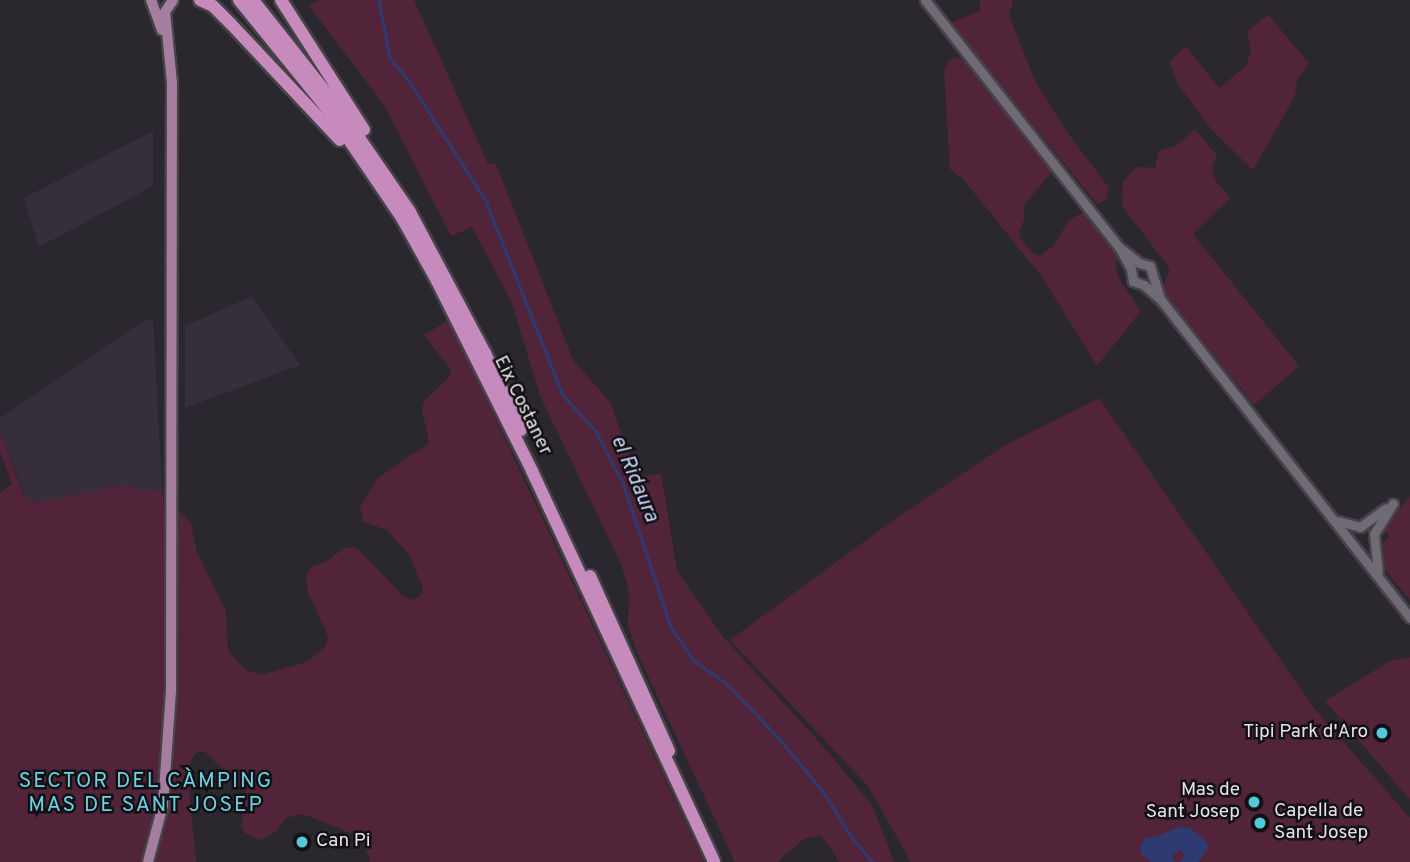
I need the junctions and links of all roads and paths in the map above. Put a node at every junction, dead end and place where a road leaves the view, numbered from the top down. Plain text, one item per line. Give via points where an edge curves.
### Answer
1 (151, 0) edge
2 (173, 0) edge
3 (200, 0) edge
4 (239, 0) edge
5 (253, 0) edge
6 (282, 0) edge
7 (925, 0) edge
8 (170, 59) junction
9 (391, 193) junction
10 (1135, 266) junction
11 (1148, 282) junction
12 (1335, 519) junction
13 (1360, 527) junction
14 (1364, 539) junction
15 (1379, 577) junction
16 (1408, 616) edge
17 (148, 862) edge
18 (714, 862) edge
19 (722, 862) edge

1 - 8 main road
2 - 8 main road via 165,12
3 - 9 highway via 213,6
4 - 9 highway, Eix Costaner
5 - 9 highway, Eix Costaner via 340,110
6 - 9 highway via 383,161
7 - 10 street
8 - 17 main road via 171,691 164,795
9 - 18 highway, Eix Costaner via 533,471
9 - 19 highway, Eix Costaner via 485,353
10 - 11 street via 1133,281
10 - 11 street via 1150,266
11 - 12 street
12 - 13 street
12 - 14 street
13 - 14 street via 1354,536
13 - 14 street via 1393,503
14 - 15 street
14 - 15 street
15 - 16 street

